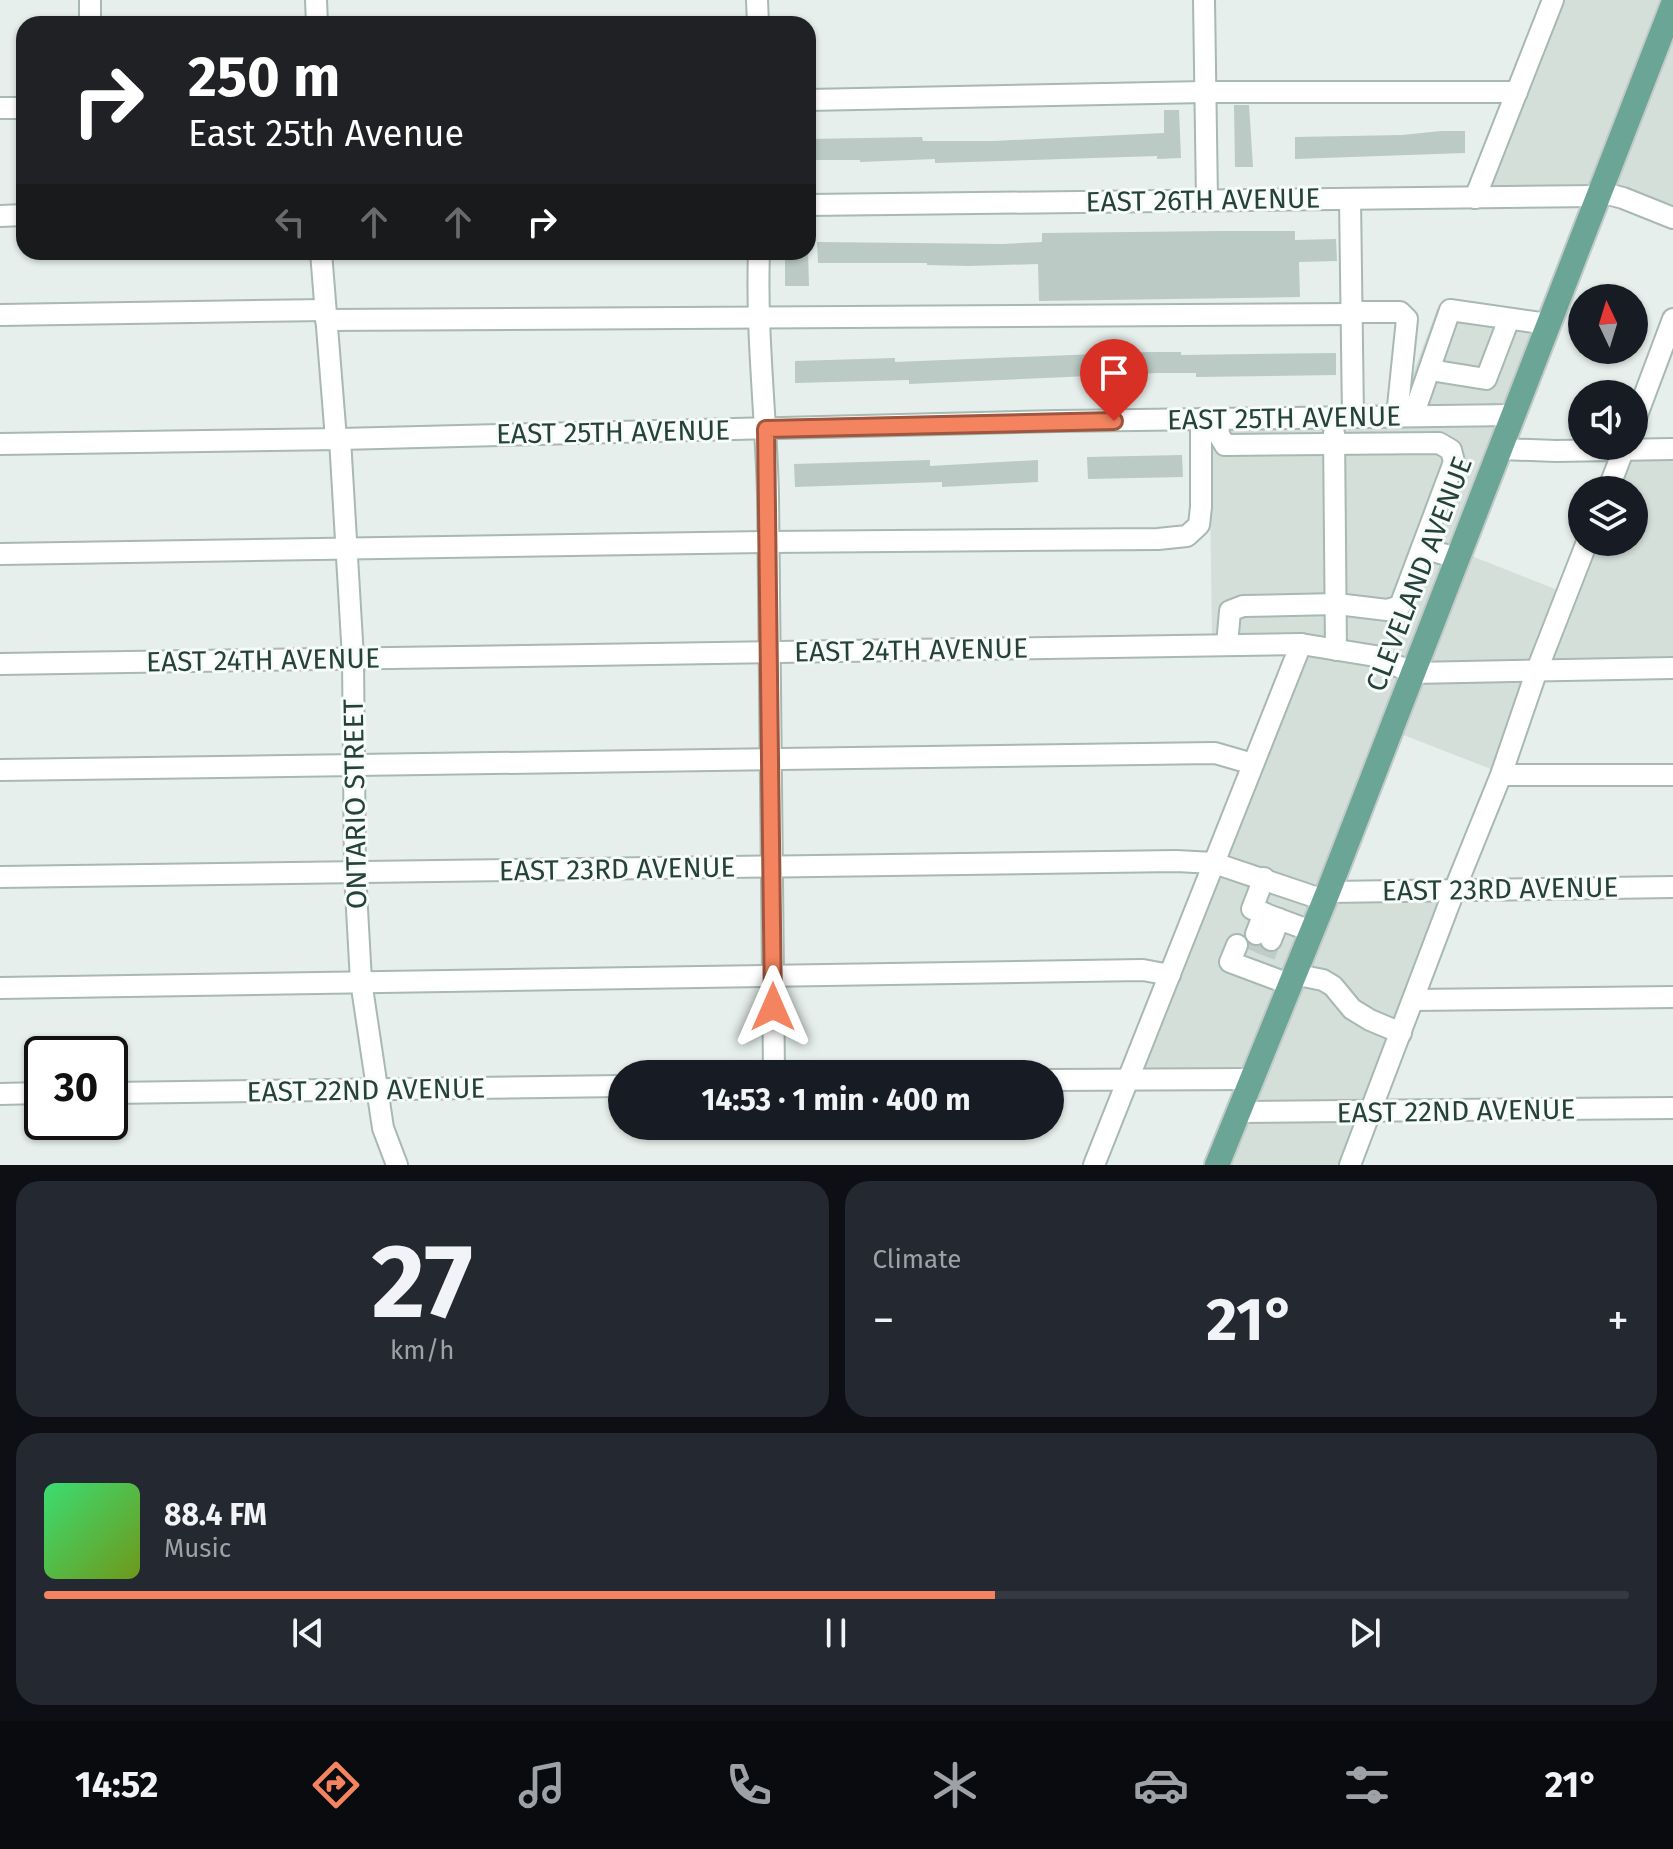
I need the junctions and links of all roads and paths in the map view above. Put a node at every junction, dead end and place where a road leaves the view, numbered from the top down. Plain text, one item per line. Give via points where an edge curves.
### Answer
1 (1204, 0) edge
2 (1553, 0) edge
3 (1673, 4) edge
4 (1205, 92) junction
5 (1517, 92) junction
6 (816, 100) edge
7 (1599, 194) junction
8 (1475, 198) junction
9 (1350, 199) junction
10 (1207, 200) junction
11 (816, 205) edge
12 (1673, 218) edge
13 (322, 260) edge
14 (759, 260) edge
15 (1353, 313) junction
16 (0, 315) edge
17 (326, 315) junction
18 (759, 319) junction
19 (1509, 319) junction
20 (1548, 324) junction
21 (1671, 332) edge
22 (1430, 370) junction
23 (1648, 389) edge
24 (1513, 415) junction
25 (1405, 416) junction
26 (1343, 417) junction
27 (1209, 419) junction
28 (766, 429) junction
29 (338, 439) junction
30 (0, 444) edge
31 (1334, 444) junction
32 (1648, 448) edge
33 (1500, 449) junction
34 (1673, 449) edge
35 (1568, 450) edge
36 (768, 542) junction
37 (347, 548) junction
38 (1422, 548) junction
39 (0, 554) edge
40 (1582, 556) edge
41 (1457, 558) junction
42 (1337, 604) junction
43 (1301, 644) junction
44 (1227, 645) junction
45 (1336, 650) junction
46 (768, 652) junction
47 (353, 658) junction
48 (0, 664) edge
49 (1673, 668) edge
50 (1537, 670) junction
51 (1413, 673) junction
52 (771, 759) junction
53 (1253, 764) junction
54 (354, 766) junction
55 (0, 770) edge
56 (1501, 775) junction
57 (1673, 775) edge
58 (1214, 863) junction
59 (772, 867) junction
60 (355, 873) junction
61 (0, 877) edge
62 (1264, 878) junction
63 (1673, 887) edge
64 (1454, 891) junction
65 (1326, 896) junction
66 (1265, 914) junction
67 (1311, 931) junction
68 (1253, 949) junction
69 (1170, 975) junction
70 (773, 977) junction
71 (1291, 979) junction
72 (361, 981) junction
73 (0, 988) edge
74 (1673, 997) edge
75 (1413, 1000) junction
76 (1401, 1033) junction
77 (774, 1060) edge
78 (1129, 1079) junction
79 (1251, 1079) junction
80 (1064, 1080) edge
81 (608, 1086) edge
82 (376, 1090) junction
83 (24, 1093) edge
84 (128, 1093) edge
85 (0, 1094) edge
86 (1673, 1108) edge
87 (1238, 1112) junction
88 (1371, 1112) junction
89 (397, 1165) edge
90 (1094, 1165) edge
91 (1217, 1165) edge
92 (1350, 1165) edge

1 - 4 street
2 - 5 street
3 - 7 main road, CLEVELAND AVENUE
4 - 5 street
4 - 6 street
4 - 10 street
5 - 8 street
7 - 8 street, EAST 26TH AVENUE
7 - 12 street, EAST 26TH AVENUE
7 - 20 main road, CLEVELAND AVENUE
8 - 9 street, EAST 26TH AVENUE
9 - 10 street, EAST 26TH AVENUE
9 - 15 street
10 - 11 street, EAST 26TH AVENUE
13 - 17 street, ONTARIO STREET
14 - 18 street
15 - 18 street
15 - 25 street via 1400,312 1407,319
15 - 26 street
16 - 17 street
17 - 18 street
17 - 29 street, ONTARIO STREET
18 - 28 street
19 - 20 street
19 - 22 street via 1486,379
19 - 22 street via 1450,310
20 - 24 main road, CLEVELAND AVENUE
21 - 23 street
22 - 25 street
24 - 25 street, EAST 25TH AVENUE
24 - 33 main road, CLEVELAND AVENUE
25 - 26 street, EAST 25TH AVENUE
26 - 27 street, EAST 25TH AVENUE
26 - 31 street
27 - 28 street, EAST 25TH AVENUE
27 - 31 street via 1225,445
27 - 36 street via 1199,525 1187,536
28 - 29 street, EAST 25TH AVENUE
28 - 36 street
29 - 30 street, EAST 25TH AVENUE
29 - 37 street, ONTARIO STREET
31 - 38 street via 1439,443 1451,450 1454,462
31 - 42 street
32 - 34 street
33 - 35 street
33 - 41 main road, CLEVELAND AVENUE
36 - 37 street
36 - 46 street
37 - 39 street
37 - 47 street, ONTARIO STREET
38 - 41 street
38 - 42 street via 1397,608
40 - 50 street
41 - 51 main road, CLEVELAND AVENUE
42 - 44 street via 1236,607 1228,617
42 - 45 street
43 - 44 street, EAST 24TH AVENUE
43 - 45 street, EAST 24TH AVENUE
43 - 53 street
44 - 46 street, EAST 24TH AVENUE
45 - 51 street, EAST 24TH AVENUE via 1375,656
46 - 47 street, EAST 24TH AVENUE
46 - 52 street
47 - 48 street, EAST 24TH AVENUE
47 - 54 street, ONTARIO STREET
49 - 50 street, EAST 24TH AVENUE
50 - 51 street, EAST 24TH AVENUE
50 - 56 street
51 - 65 main road, CLEVELAND AVENUE
52 - 53 street via 1215,753
52 - 54 street
52 - 59 street
53 - 58 street
54 - 55 street
54 - 60 street, ONTARIO STREET
56 - 57 street
56 - 64 street
58 - 59 street, EAST 23RD AVENUE
58 - 62 street, EAST 23RD AVENUE
58 - 69 street
59 - 60 street, EAST 23RD AVENUE
59 - 70 street
60 - 61 street, EAST 23RD AVENUE
60 - 72 street, ONTARIO STREET
62 - 65 street, EAST 23RD AVENUE
62 - 66 street
63 - 64 street, EAST 23RD AVENUE
64 - 65 street, EAST 23RD AVENUE
64 - 75 street
65 - 67 main road, CLEVELAND AVENUE
66 - 67 street
66 - 68 street
66 - 68 street
67 - 71 main road, CLEVELAND AVENUE
68 - 71 street
69 - 70 street via 1143,970
69 - 78 street
70 - 72 street
70 - 77 street
71 - 76 street via 1323,980 1352,1009
71 - 79 main road, CLEVELAND AVENUE
72 - 73 street
72 - 82 street, ONTARIO STREET
74 - 75 street
75 - 76 street
76 - 88 street
78 - 79 street
78 - 80 street
78 - 90 street
79 - 87 main road, CLEVELAND AVENUE
81 - 82 street, EAST 22ND AVENUE
82 - 84 street, EAST 22ND AVENUE
82 - 89 street, ONTARIO STREET
83 - 85 street
86 - 88 street, EAST 22ND AVENUE
87 - 88 street, EAST 22ND AVENUE
87 - 91 main road, CLEVELAND AVENUE
88 - 92 street

